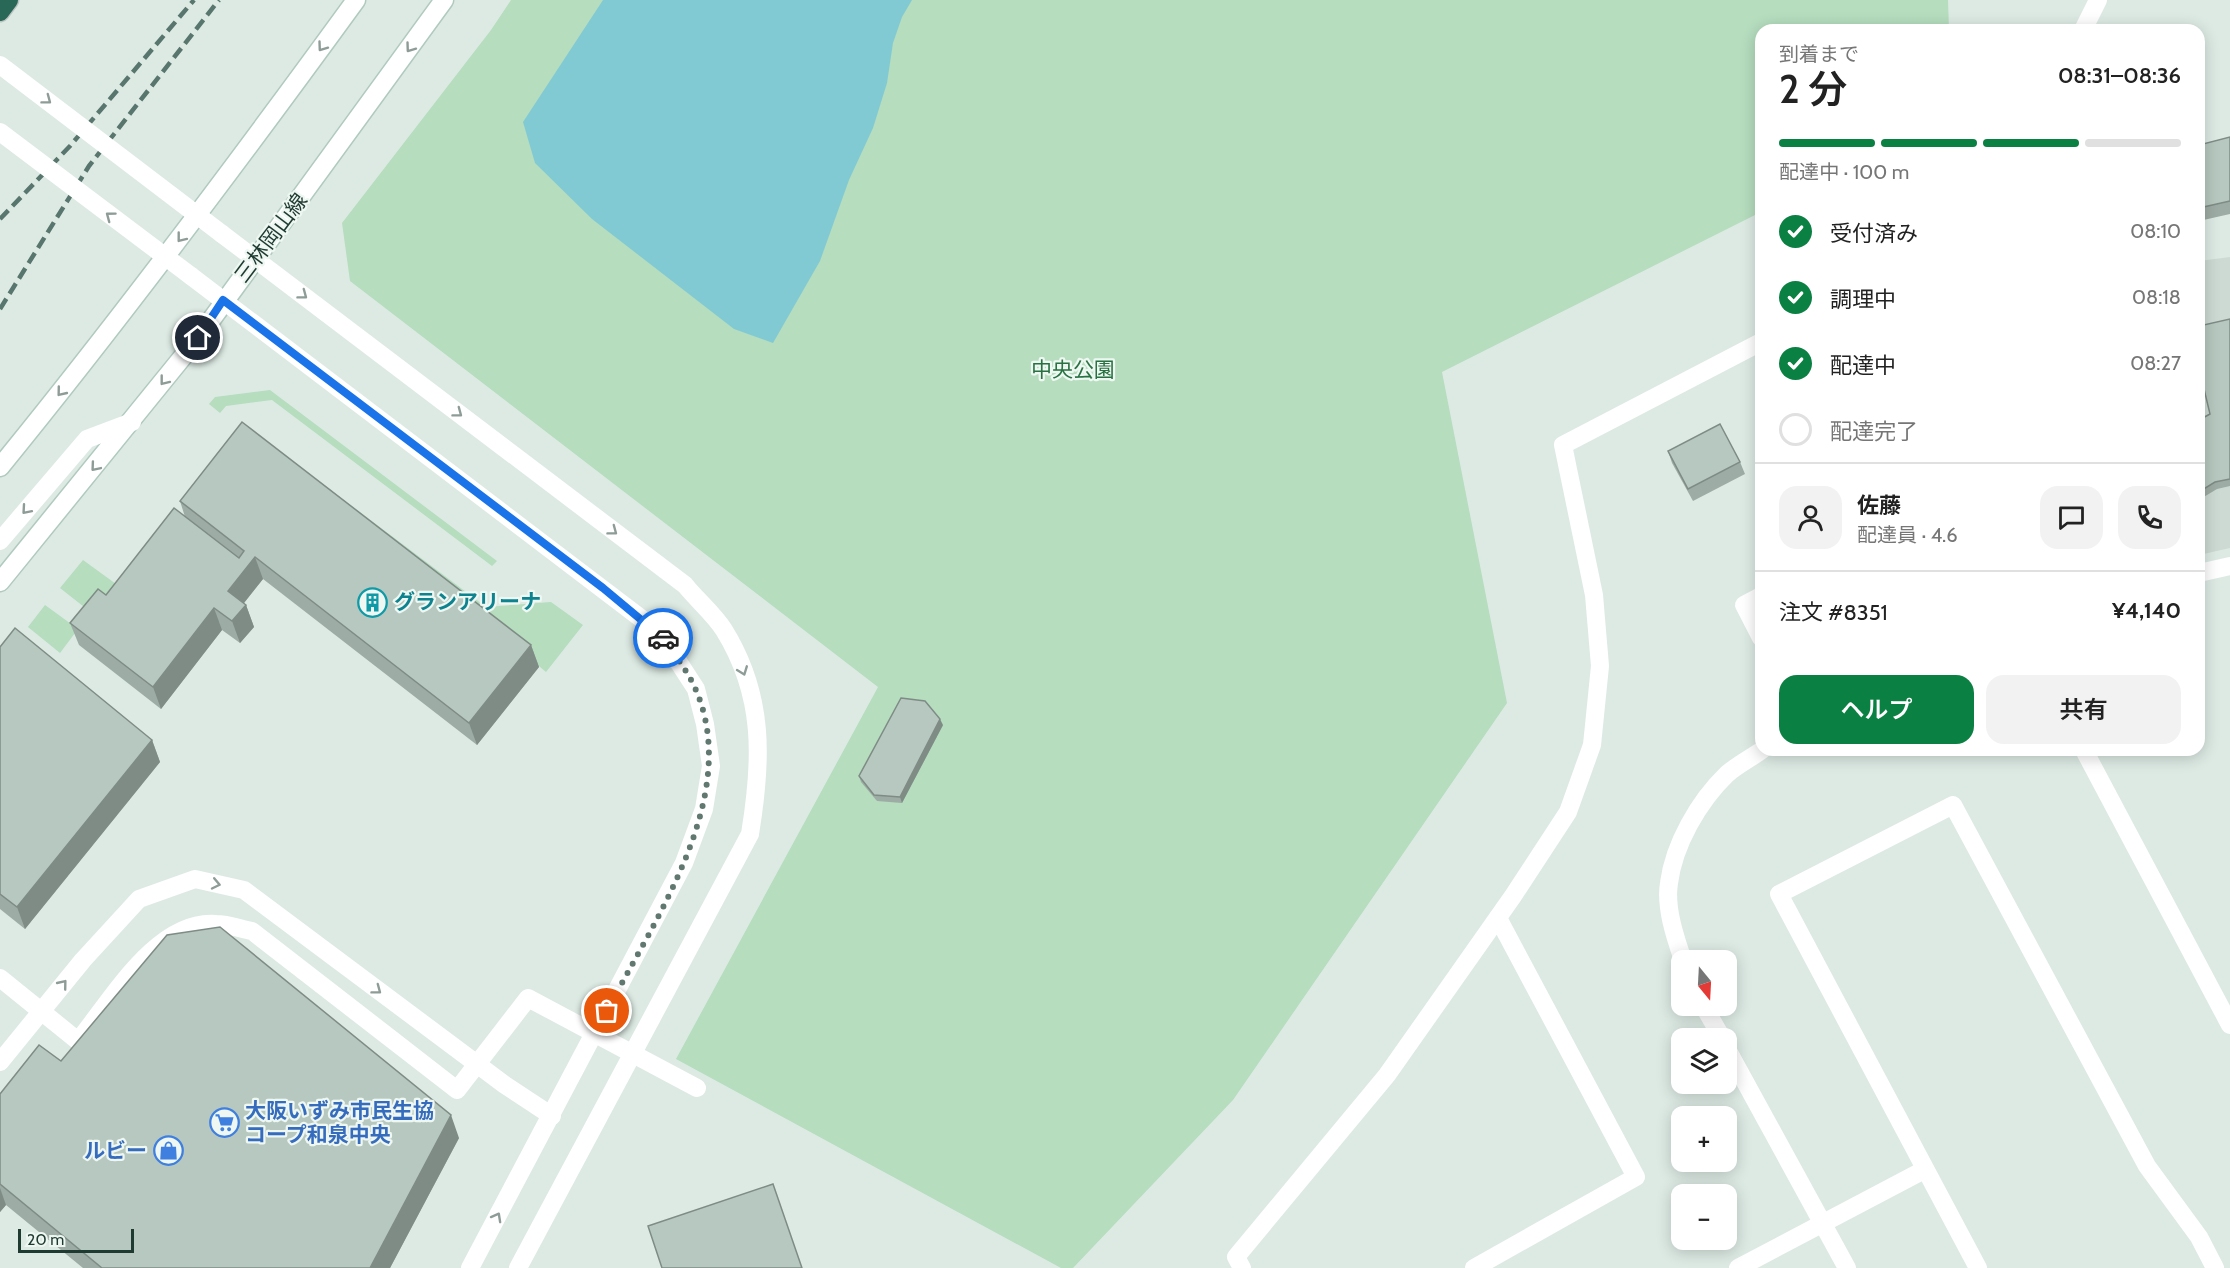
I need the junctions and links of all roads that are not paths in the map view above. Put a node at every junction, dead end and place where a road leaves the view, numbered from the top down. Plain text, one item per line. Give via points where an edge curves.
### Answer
1 (9, 0) edge
2 (356, 0) edge
3 (444, 0) edge
4 (2098, 0) edge
5 (0, 12) edge
6 (2086, 24) edge
7 (0, 65) edge
8 (0, 132) edge
9 (256, 260) junction
10 (223, 300) junction
11 (1755, 345) edge
12 (132, 422) junction
13 (0, 467) edge
14 (2, 538) edge
15 (2230, 566) edge
16 (2205, 572) edge
17 (0, 582) edge
18 (1755, 599) edge
19 (1755, 626) edge
20 (1755, 755) edge
21 (2087, 756) edge
22 (1498, 918) junction
23 (1680, 950) edge
24 (0, 978) edge
25 (2230, 1025) edge
26 (0, 1062) edge
27 (1737, 1067) edge
28 (697, 1088) dead end
29 (552, 1116) junction
30 (1924, 1170) junction
31 (1823, 1223) junction
32 (470, 1268) edge
33 (518, 1268) edge
34 (1242, 1268) edge
35 (1474, 1268) edge
36 (1738, 1268) edge
37 (1847, 1268) edge
38 (1978, 1268) edge
39 (2215, 1268) edge

1 - 5 highway
2 -> 13 street via 231,173
3 -> 9 street, 三林岡山線
4 - 6 street
7 -> 9 street, bridge
10 -> 8 street, bridge
9 - 10 street, 三林岡山線
9 -> 33 street via 685,585 724,629 744,671 758,717 759,778 750,834
10 -> 12 street, 三林岡山線
10 - 29 street via 659,632 696,689 711,766 704,809 684,863
11 - 22 street via 1563,445 1594,595 1600,666 1592,745 1568,812
12 -> 14 street via 87,439
12 -> 17 street, 三林岡山線
15 - 16 street
18 - 19 street via 1744,605
20 - 23 street via 1728,774 1681,839 1668,884 1673,930
21 - 25 street
22 - 34 street via 1387,1075 1236,1257
22 - 35 street via 1636,1177
24 - 28 street, bridge via 78,1041 153,947 183,929 215,923 252,931 457,1090 528,998
26 -> 29 street via 83,960 139,899 195,879 244,890
27 - 31 street
32 -> 29 street
30 - 31 street
30 - 38 street
30 - 39 street via 1779,894 1953,805 2147,1166 2199,1237
31 - 36 street
31 - 37 street

